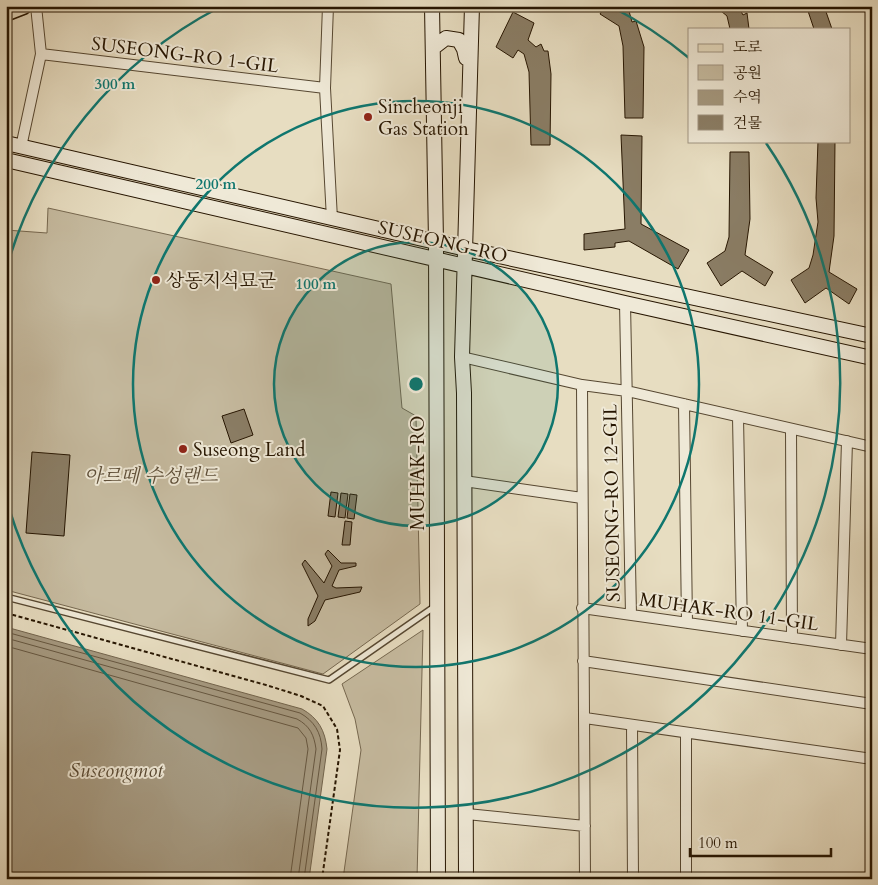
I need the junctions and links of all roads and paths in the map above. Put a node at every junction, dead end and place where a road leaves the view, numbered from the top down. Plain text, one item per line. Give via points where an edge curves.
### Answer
1 (24, 6) edge
2 (36, 6) edge
3 (328, 6) edge
4 (432, 6) edge
5 (472, 6) edge
6 (6, 13) edge
7 (433, 48) junction
8 (41, 54) junction
9 (468, 69) junction
10 (325, 88) junction
11 (6, 143) edge
12 (21, 146) junction
13 (6, 160) edge
14 (332, 219) junction
15 (436, 242) junction
16 (466, 249) junction
17 (436, 258) junction
18 (465, 266) junction
19 (625, 303) junction
20 (872, 336) edge
21 (462, 356) junction
22 (872, 358) edge
23 (582, 385) junction
24 (626, 391) junction
25 (684, 404) junction
26 (738, 416) junction
27 (791, 429) junction
28 (847, 441) junction
29 (872, 448) edge
30 (464, 481) junction
31 (582, 498) junction
32 (6, 597) edge
33 (436, 606) junction
34 (582, 608) junction
35 (6, 613) edge
36 (631, 615) junction
37 (687, 623) junction
38 (742, 631) junction
39 (792, 638) junction
40 (841, 645) junction
41 (872, 649) edge
42 (583, 662) junction
43 (872, 704) edge
44 (585, 718) junction
45 (632, 725) junction
46 (686, 733) junction
47 (872, 758) edge
48 (467, 814) junction
49 (584, 826) junction
50 (322, 879) edge
51 (438, 879) edge
52 (466, 879) edge
53 (584, 879) edge
54 (633, 879) edge
55 (686, 879) edge

1 - 6 main road
2 - 8 street
3 - 10 street
4 - 7 main road, MUHAK-RO
5 - 9 main road
7 - 9 main road via 446,38 459,40
7 - 15 main road, MUHAK-RO
8 - 10 street, SUSEONG-RO 1-GIL
8 - 12 street
9 - 16 main road
10 - 14 street
11 - 12 main road, SUSEONG-RO
12 - 14 main road, SUSEONG-RO
13 - 17 main road, SUSEONG-RO
14 - 15 main road, SUSEONG-RO
15 - 16 main road, SUSEONG-RO
15 - 17 main road, MUHAK-RO
16 - 18 main road
16 - 20 main road, SUSEONG-RO
17 - 18 main road, SUSEONG-RO
17 - 33 main road, MUHAK-RO
18 - 19 main road, SUSEONG-RO
18 - 21 main road
19 - 22 main road, SUSEONG-RO
19 - 24 street, SUSEONG-RO 12-GIL
21 - 23 street
21 - 30 main road
23 - 24 street
23 - 31 street
24 - 25 street, SUSEONG-RO 12-GIL
24 - 36 street, SUSEONG-RO 12-GIL
25 - 26 street, SUSEONG-RO 12-GIL
25 - 37 street
26 - 27 street, SUSEONG-RO 12-GIL
26 - 38 street
27 - 28 street, SUSEONG-RO 12-GIL
27 - 39 street
28 - 29 street, SUSEONG-RO 12-GIL
28 - 40 street
30 - 31 street
30 - 48 main road
31 - 34 street
32 - 33 lane via 329,680
33 - 51 main road, MUHAK-RO
34 - 36 street, MUHAK-RO 11-GIL
34 - 42 street
35 - 50 path via 266,685 323,706 337,728 340,750
36 - 37 street, MUHAK-RO 11-GIL
37 - 38 street, MUHAK-RO 11-GIL
38 - 39 street, MUHAK-RO 11-GIL
39 - 40 street, MUHAK-RO 11-GIL
40 - 41 street, MUHAK-RO 11-GIL
42 - 43 street
42 - 44 street
44 - 45 street
44 - 49 street
45 - 46 street
45 - 54 street
46 - 47 street
46 - 55 street
48 - 49 street
48 - 52 main road
49 - 53 street

